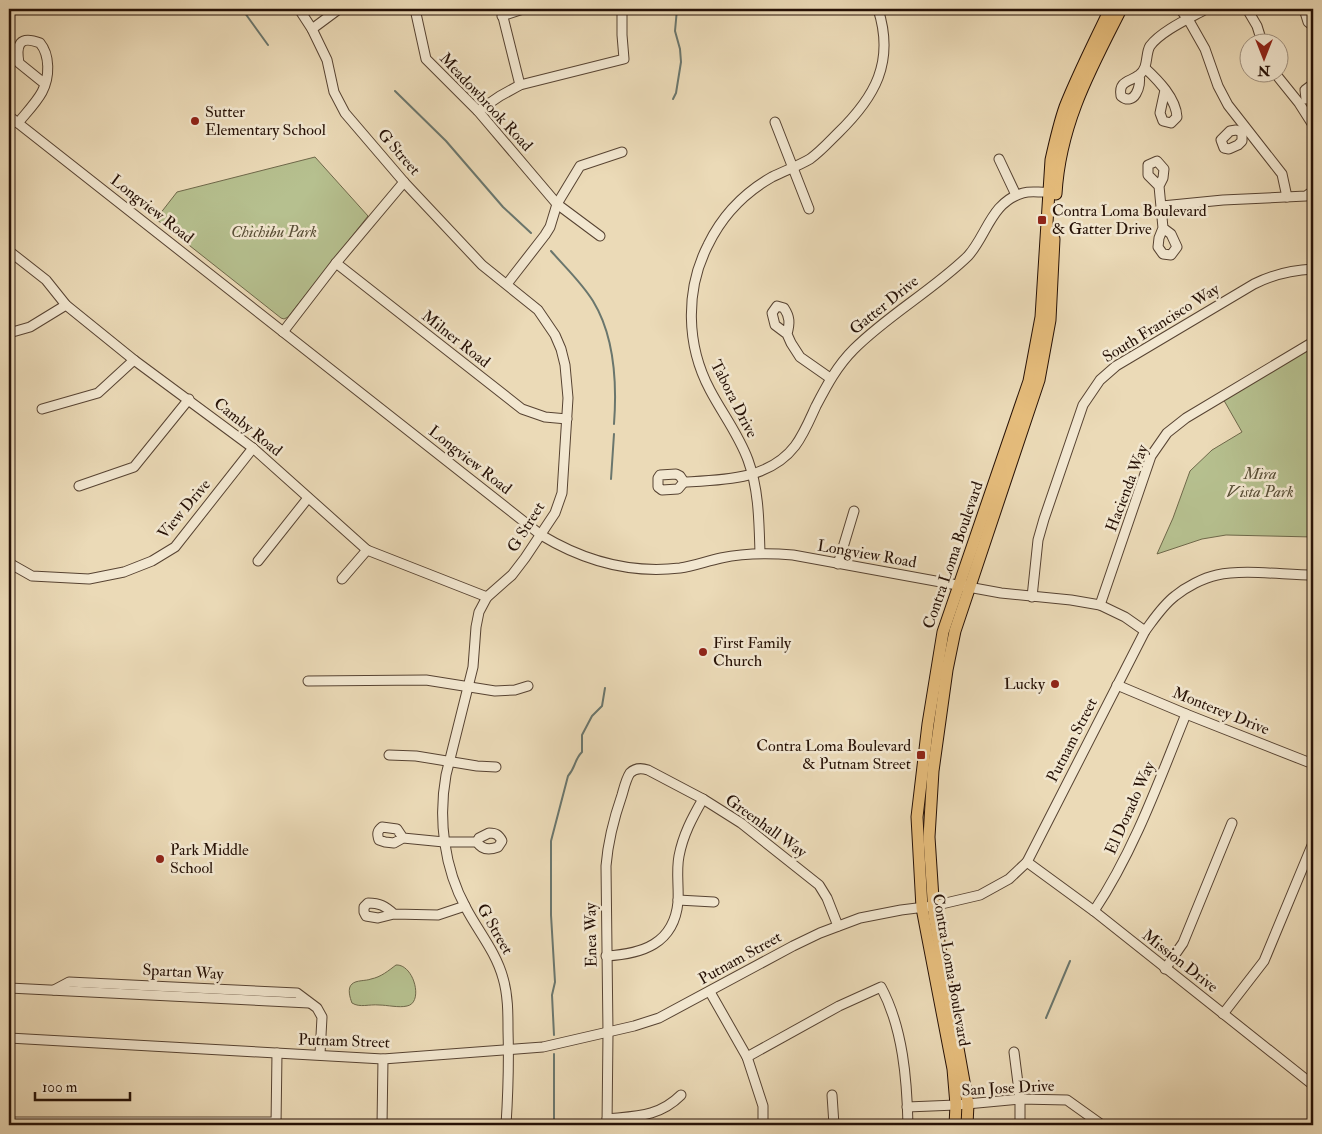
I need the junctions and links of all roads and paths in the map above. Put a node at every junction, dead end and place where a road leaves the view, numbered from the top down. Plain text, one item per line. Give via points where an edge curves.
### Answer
1 (299, 9) edge
2 (339, 9) edge
3 (415, 9) edge
4 (524, 9) edge
5 (622, 9) edge
6 (878, 9) edge
7 (1110, 9) edge
8 (1120, 9) edge
9 (1180, 9) edge
10 (1206, 9) edge
11 (1247, 9) edge
12 (1304, 9) edge
13 (501, 12) edge
14 (1188, 19) junction
15 (1313, 26) edge
16 (312, 28) junction
17 (1258, 32) edge
18 (1285, 82) edge
19 (45, 84) junction
20 (1313, 84) edge
21 (520, 85) junction
22 (1165, 90) dead end
23 (1306, 100) edge
24 (478, 111) junction
25 (9, 116) edge
26 (775, 122) dead end
27 (18, 123) junction
28 (1313, 125) edge
29 (622, 152) dead end
30 (999, 159) dead end
31 (792, 168) junction
32 (404, 182) junction
33 (1159, 186) dead end
34 (1053, 191) junction
35 (1313, 191) edge
36 (1016, 195) junction
37 (1287, 198) junction
38 (557, 204) junction
39 (1162, 206) junction
40 (808, 209) dead end
41 (1163, 228) dead end
42 (600, 236) dead end
43 (9, 251) edge
44 (336, 264) junction
45 (1313, 269) edge
46 (507, 284) junction
47 (66, 305) junction
48 (9, 332) edge
49 (283, 332) junction
50 (787, 334) dead end
51 (1313, 342) edge
52 (134, 360) junction
53 (830, 378) junction
54 (189, 399) junction
55 (42, 409) dead end
56 (567, 419) junction
57 (253, 448) junction
58 (752, 474) junction
59 (684, 482) dead end
60 (79, 486) dead end
61 (308, 498) junction
62 (854, 511) dead end
63 (541, 535) junction
64 (367, 550) junction
65 (760, 553) junction
66 (258, 561) dead end
67 (9, 563) edge
68 (838, 564) junction
69 (1313, 575) edge
70 (342, 579) dead end
71 (958, 585) junction
72 (970, 587) junction
73 (487, 597) junction
74 (1032, 597) junction
75 (1100, 605) junction
76 (1145, 631) junction
77 (308, 681) dead end
78 (1117, 685) junction
79 (528, 686) dead end
80 (468, 688) junction
81 (1186, 714) junction
82 (388, 755) dead end
83 (449, 761) junction
84 (1313, 764) edge
85 (496, 767) dead end
86 (653, 772) joint
87 (703, 800) junction
88 (1232, 823) dead end
89 (403, 838) dead end
90 (444, 842) junction
91 (477, 842) dead end
92 (1313, 843) edge
93 (1027, 862) junction
94 (678, 900) junction
95 (714, 902) dead end
96 (465, 906) junction
97 (927, 907) junction
98 (1094, 911) junction
99 (394, 914) dead end
100 (838, 926) junction
101 (606, 956) junction
102 (1165, 968) junction
103 (9, 988) edge
104 (710, 992) junction
105 (1223, 1014) junction
106 (608, 1033) junction
107 (9, 1038) edge
108 (509, 1050) junction
109 (1014, 1052) dead end
110 (277, 1053) junction
111 (320, 1054) junction
112 (747, 1057) junction
113 (383, 1059) junction
114 (1313, 1085) edge
115 (832, 1095) dead end
116 (681, 1096) dead end
117 (1020, 1099) junction
118 (968, 1104) junction
119 (956, 1106) junction
120 (907, 1107) junction
121 (9, 1122) edge
122 (607, 1122) edge
123 (276, 1123) edge
124 (382, 1125) edge
125 (506, 1125) edge
126 (763, 1125) edge
127 (834, 1125) edge
128 (908, 1125) edge
129 (955, 1125) edge
130 (967, 1125) edge
131 (1020, 1125) edge
132 (1102, 1125) edge

1 - 16 street, G Street
2 - 16 street
3 - 24 street, Meadowbrook Road via 426,60
4 - 13 street
5 - 21 street via 624,59
6 - 31 street, Tabora Drive via 884,44 872,92 859,112 827,144
7 - 34 main road, Contra Loma Boulevard via 1064,110 1051,160
8 - 34 main road, Contra Loma Boulevard via 1081,89 1064,140
9 - 14 street
10 - 14 street
11 - 17 street
12 - 15 street via 1308,22
13 - 21 street
14 - 22 street via 1162,35 1150,47 1142,72 1158,80
14 - 37 street via 1228,105 1282,174
16 - 32 street, G Street via 326,60 334,92 345,113
18 - 23 street
19 - 19 street via 44,48 33,40 20,43 19,63
19 - 27 street
20 - 23 street via 1305,90
21 - 24 street
23 - 28 street
24 - 38 street, Meadowbrook Road
25 - 27 street, Longview Road
26 - 31 street
27 - 49 street, Longview Road
29 - 38 street via 580,166
30 - 36 street
31 - 40 street
31 - 58 street, Tabora Drive via 754,189 725,217 702,257 692,297 692,332 700,368 744,450
32 - 44 street
32 - 46 street, G Street via 482,265
33 - 39 street
34 - 36 street, Gatter Drive
34 - 71 main road, Contra Loma Boulevard via 1041,317 1029,381
34 - 72 main road, Contra Loma Boulevard via 1050,320 1039,380
35 - 37 street via 1306,196
36 - 53 street, Gatter Drive via 995,212 968,256 860,343
37 - 39 street
38 - 42 street, Meadowbrook Road
38 - 46 street via 545,235
39 - 41 street
43 - 47 street, Camby Road via 46,280
44 - 49 street
44 - 56 street, Milner Road via 522,409 545,417
45 - 74 street, South Francisco Way via 1291,270 1254,284 1116,366 1100,380 1083,405 1044,519 1038,540
46 - 56 street, G Street via 538,310 561,349 568,382
47 - 48 street via 30,327
47 - 52 street, Camby Road
49 - 63 street, Longview Road
50 - 53 street via 800,356
51 - 75 street, Hacienda Way via 1186,418 1167,434 1152,456
52 - 54 street, Camby Road
52 - 55 street via 98,393
53 - 58 street, Gatter Drive via 794,447 773,466
54 - 57 street, Camby Road
54 - 60 street via 134,467
56 - 63 street, G Street via 562,494
57 - 61 street, Camby Road
57 - 67 street, View Drive via 175,547 152,560 124,572 89,579 32,576
58 - 59 street, Gatter Drive
58 - 65 street, Tabora Drive
61 - 64 street, Camby Road
61 - 66 street
62 - 68 street
63 - 65 street, Longview Road via 581,556 631,569 675,568
63 - 73 street, G Street via 516,570
64 - 70 street
64 - 73 street, Camby Road
65 - 68 street, Longview Road via 793,555
68 - 71 street, Longview Road
69 - 76 street, Putnam Street via 1216,575 1174,596
71 - 72 street, Longview Road
71 - 97 main road, Contra Loma Boulevard via 943,632 936,670 917,817
72 - 74 street, Longview Road
72 - 97 main road, Contra Loma Boulevard via 955,631 947,670 933,771
73 - 80 street, G Street via 476,621
74 - 75 street, Longview Road
75 - 76 street, Longview Road
76 - 78 street, Putnam Street
77 - 80 street via 426,680
78 - 81 street, Monterey Drive
78 - 93 street, Putnam Street
79 - 80 street via 504,691
80 - 83 street, G Street
81 - 84 street, Monterey Drive
81 - 98 street, El Dorado Way via 1148,809 1112,884
82 - 83 street
83 - 85 street
83 - 90 street, G Street via 442,802
86 - 87 street, Greenhall Way
86 - 101 street, Enea Way via 641,769 629,774 611,831 606,866
87 - 94 street via 682,843
87 - 100 street, Greenhall Way via 741,823 814,881 825,893
88 - 102 street via 1183,943
89 - 90 street
90 - 91 street
90 - 96 street, G Street
92 - 105 street via 1264,961
93 - 97 street, Putnam Street via 1010,879 990,891
93 - 98 street, Mission Drive
94 - 95 street
94 - 101 street via 672,923 654,944 632,954
96 - 99 street via 438,915
96 - 108 street, G Street via 504,979
97 - 100 street, Putnam Street via 860,918
97 - 118 main road, Contra Loma Boulevard
97 - 119 main road, Contra Loma Boulevard
98 - 102 street, Mission Drive
100 - 104 street, Putnam Street
101 - 106 street, Enea Way
102 - 105 street, Mission Drive
103 - 111 street, Spartan Way via 309,1003 322,1017
104 - 106 street, Putnam Street via 659,1018
104 - 112 street
105 - 114 street, Mission Drive
106 - 108 street, Putnam Street via 543,1047
106 - 122 street, Enea Way
107 - 110 street, Putnam Street
108 - 113 street, Putnam Street
108 - 125 street, G Street
109 - 117 street
110 - 111 street, Putnam Street
110 - 123 street
111 - 113 street, Putnam Street
112 - 120 street via 839,1006 881,987 889,1001 900,1045
112 - 126 street via 763,1106
113 - 124 street
115 - 127 street
116 - 122 street via 670,1106 648,1115
117 - 118 street, San Jose Drive
117 - 131 street
117 - 132 street, San Jose Drive via 1067,1100
118 - 119 street, San Jose Drive
118 - 130 main road, Contra Loma Boulevard
119 - 120 street, San Jose Drive
119 - 129 main road, Contra Loma Boulevard
120 - 128 street
121 - 123 street

